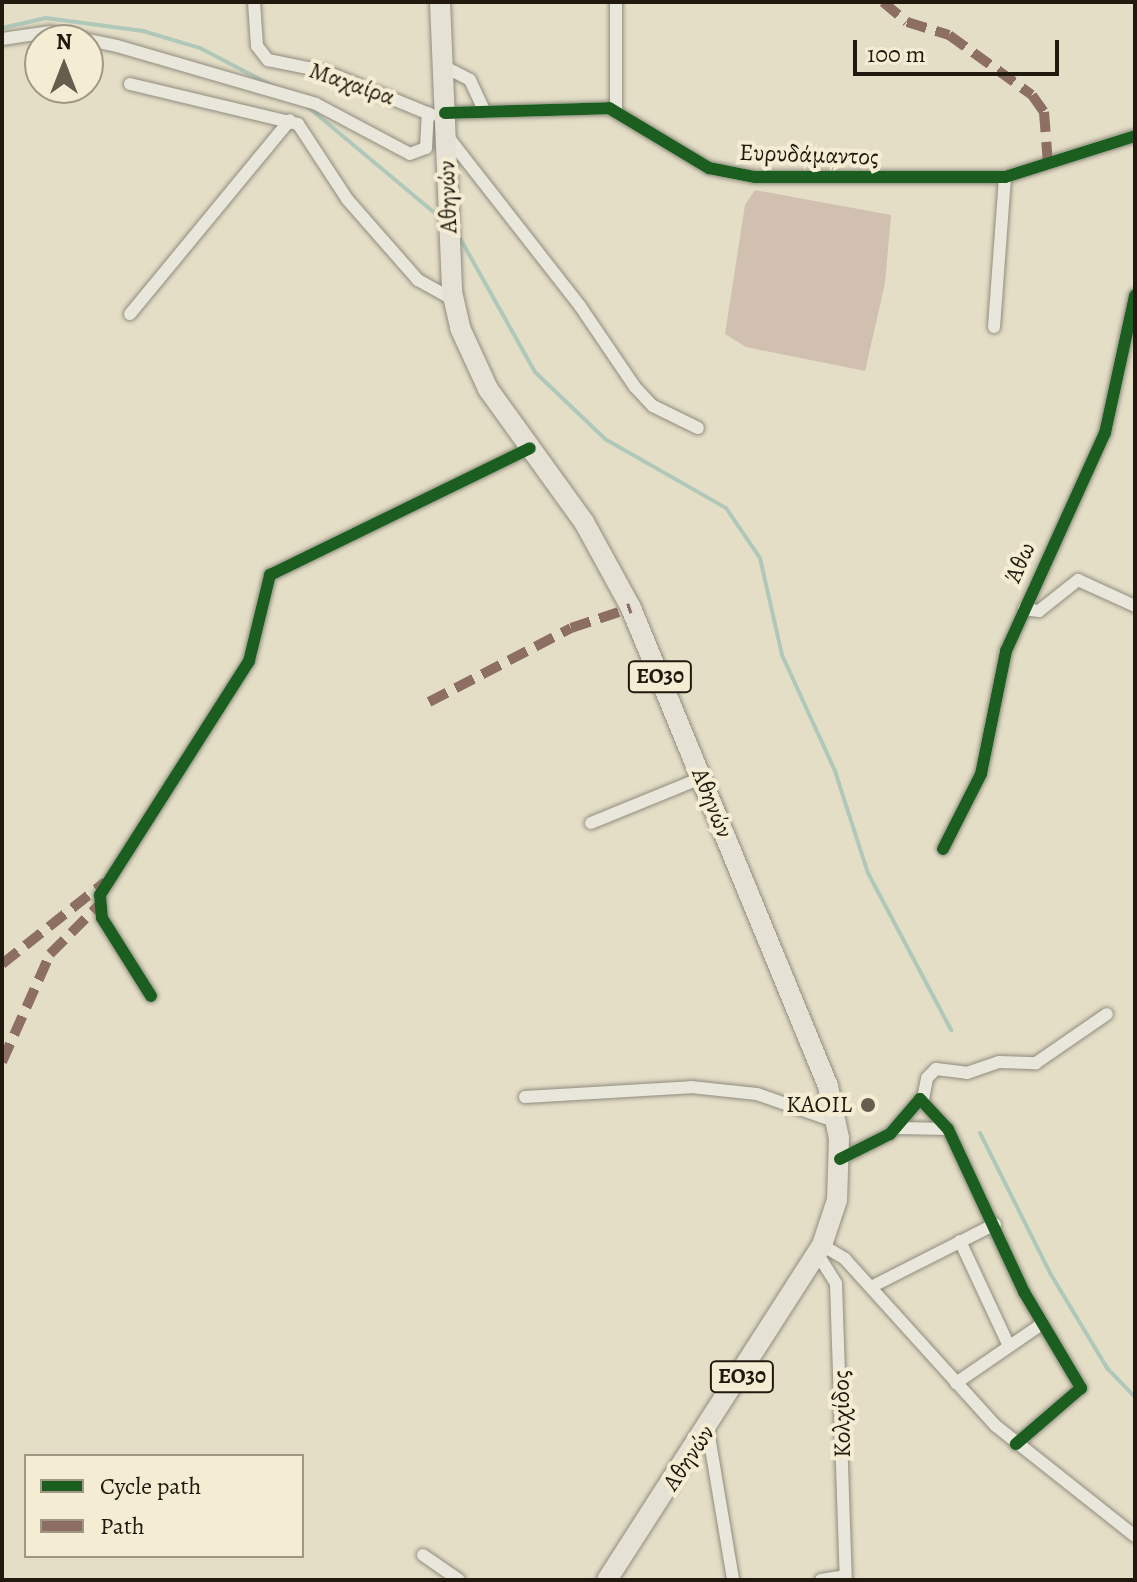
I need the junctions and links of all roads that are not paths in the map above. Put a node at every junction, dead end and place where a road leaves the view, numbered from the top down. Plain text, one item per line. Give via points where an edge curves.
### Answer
1 (254, 2) edge
2 (440, 2) edge
3 (616, 2) edge
4 (2, 39) edge
5 (443, 66) junction
6 (130, 84) dead end
7 (616, 111) junction
8 (485, 112) junction
9 (441, 119) junction
10 (290, 120) junction
11 (1135, 138) edge
12 (1005, 177) junction
13 (1135, 295) edge
14 (453, 296) junction
15 (130, 314) dead end
16 (994, 327) dead end
17 (698, 428) dead end
18 (530, 448) junction
19 (1135, 606) edge
20 (1024, 609) junction
21 (701, 778) junction
22 (591, 823) dead end
23 (943, 849) dead end
24 (151, 996) dead end
25 (1107, 1014) dead end
26 (525, 1097) dead end
27 (923, 1099) junction
28 (837, 1122) junction
29 (898, 1128) junction
30 (948, 1129) junction
31 (840, 1159) junction
32 (995, 1224) junction
33 (960, 1241) junction
34 (820, 1249) junction
35 (871, 1287) junction
36 (1042, 1324) junction
37 (1009, 1346) junction
38 (956, 1383) junction
39 (708, 1430) junction
40 (1016, 1444) junction
41 (1135, 1536) edge
42 (423, 1555) dead end
43 (846, 1578) edge
44 (459, 1580) edge
45 (607, 1580) edge
46 (733, 1580) edge
47 (821, 1580) edge

1 - 9 street, Μαχαίρα via 259,53 327,72
2 - 5 main road, Αθηνών / ΕΟ30
3 - 7 street
4 - 9 street via 66,33 117,46 316,104 410,154 426,148
5 - 8 street via 470,80
5 - 9 main road, Αθηνών / ΕΟ30
6 - 10 street
7 - 8 street, Ευρυδάμαντος via 584,106
7 - 12 street, Ευρυδάμαντος via 728,175 925,182
8 - 9 street, Ευρυδάμαντος
9 - 14 main road, Αθηνών / ΕΟ30
9 - 17 street via 635,387 653,406
10 - 14 street via 304,130 347,199 418,280
10 - 15 street
11 - 12 street, Ευρυδάμαντος
12 - 16 street
13 - 20 street, Άθω via 1105,433
14 - 18 main road, Αθηνών / ΕΟ30 via 488,389
18 - 21 main road, Αθηνών / ΕΟ30 via 606,557
18 - 24 street via 270,575 249,661 100,895 102,918
19 - 20 street via 1078,580 1039,611
20 - 23 street, Άθω via 1001,667 981,774
21 - 22 street
21 - 28 main road, Αθηνών / ΕΟ30 via 828,1086
25 - 27 street via 1036,1063 999,1062 967,1073 936,1069 927,1078
26 - 28 street via 691,1087 757,1094
27 - 29 street
27 - 30 street
28 - 31 main road, Αθηνών / ΕΟ30
29 - 30 street
29 - 31 street
30 - 32 street
31 - 34 main road, Αθηνών / ΕΟ30 via 837,1200
32 - 33 street
32 - 36 street
33 - 35 street
33 - 37 street
34 - 35 street
34 - 39 main road, Αθηνών / ΕΟ30
34 - 43 street, Κολχίδος via 836,1284
35 - 38 street
36 - 37 street
36 - 40 street via 1081,1391
37 - 38 street
38 - 40 street
39 - 45 main road, Αθηνών / ΕΟ30
39 - 46 street
40 - 41 street
42 - 44 street
43 - 47 street

